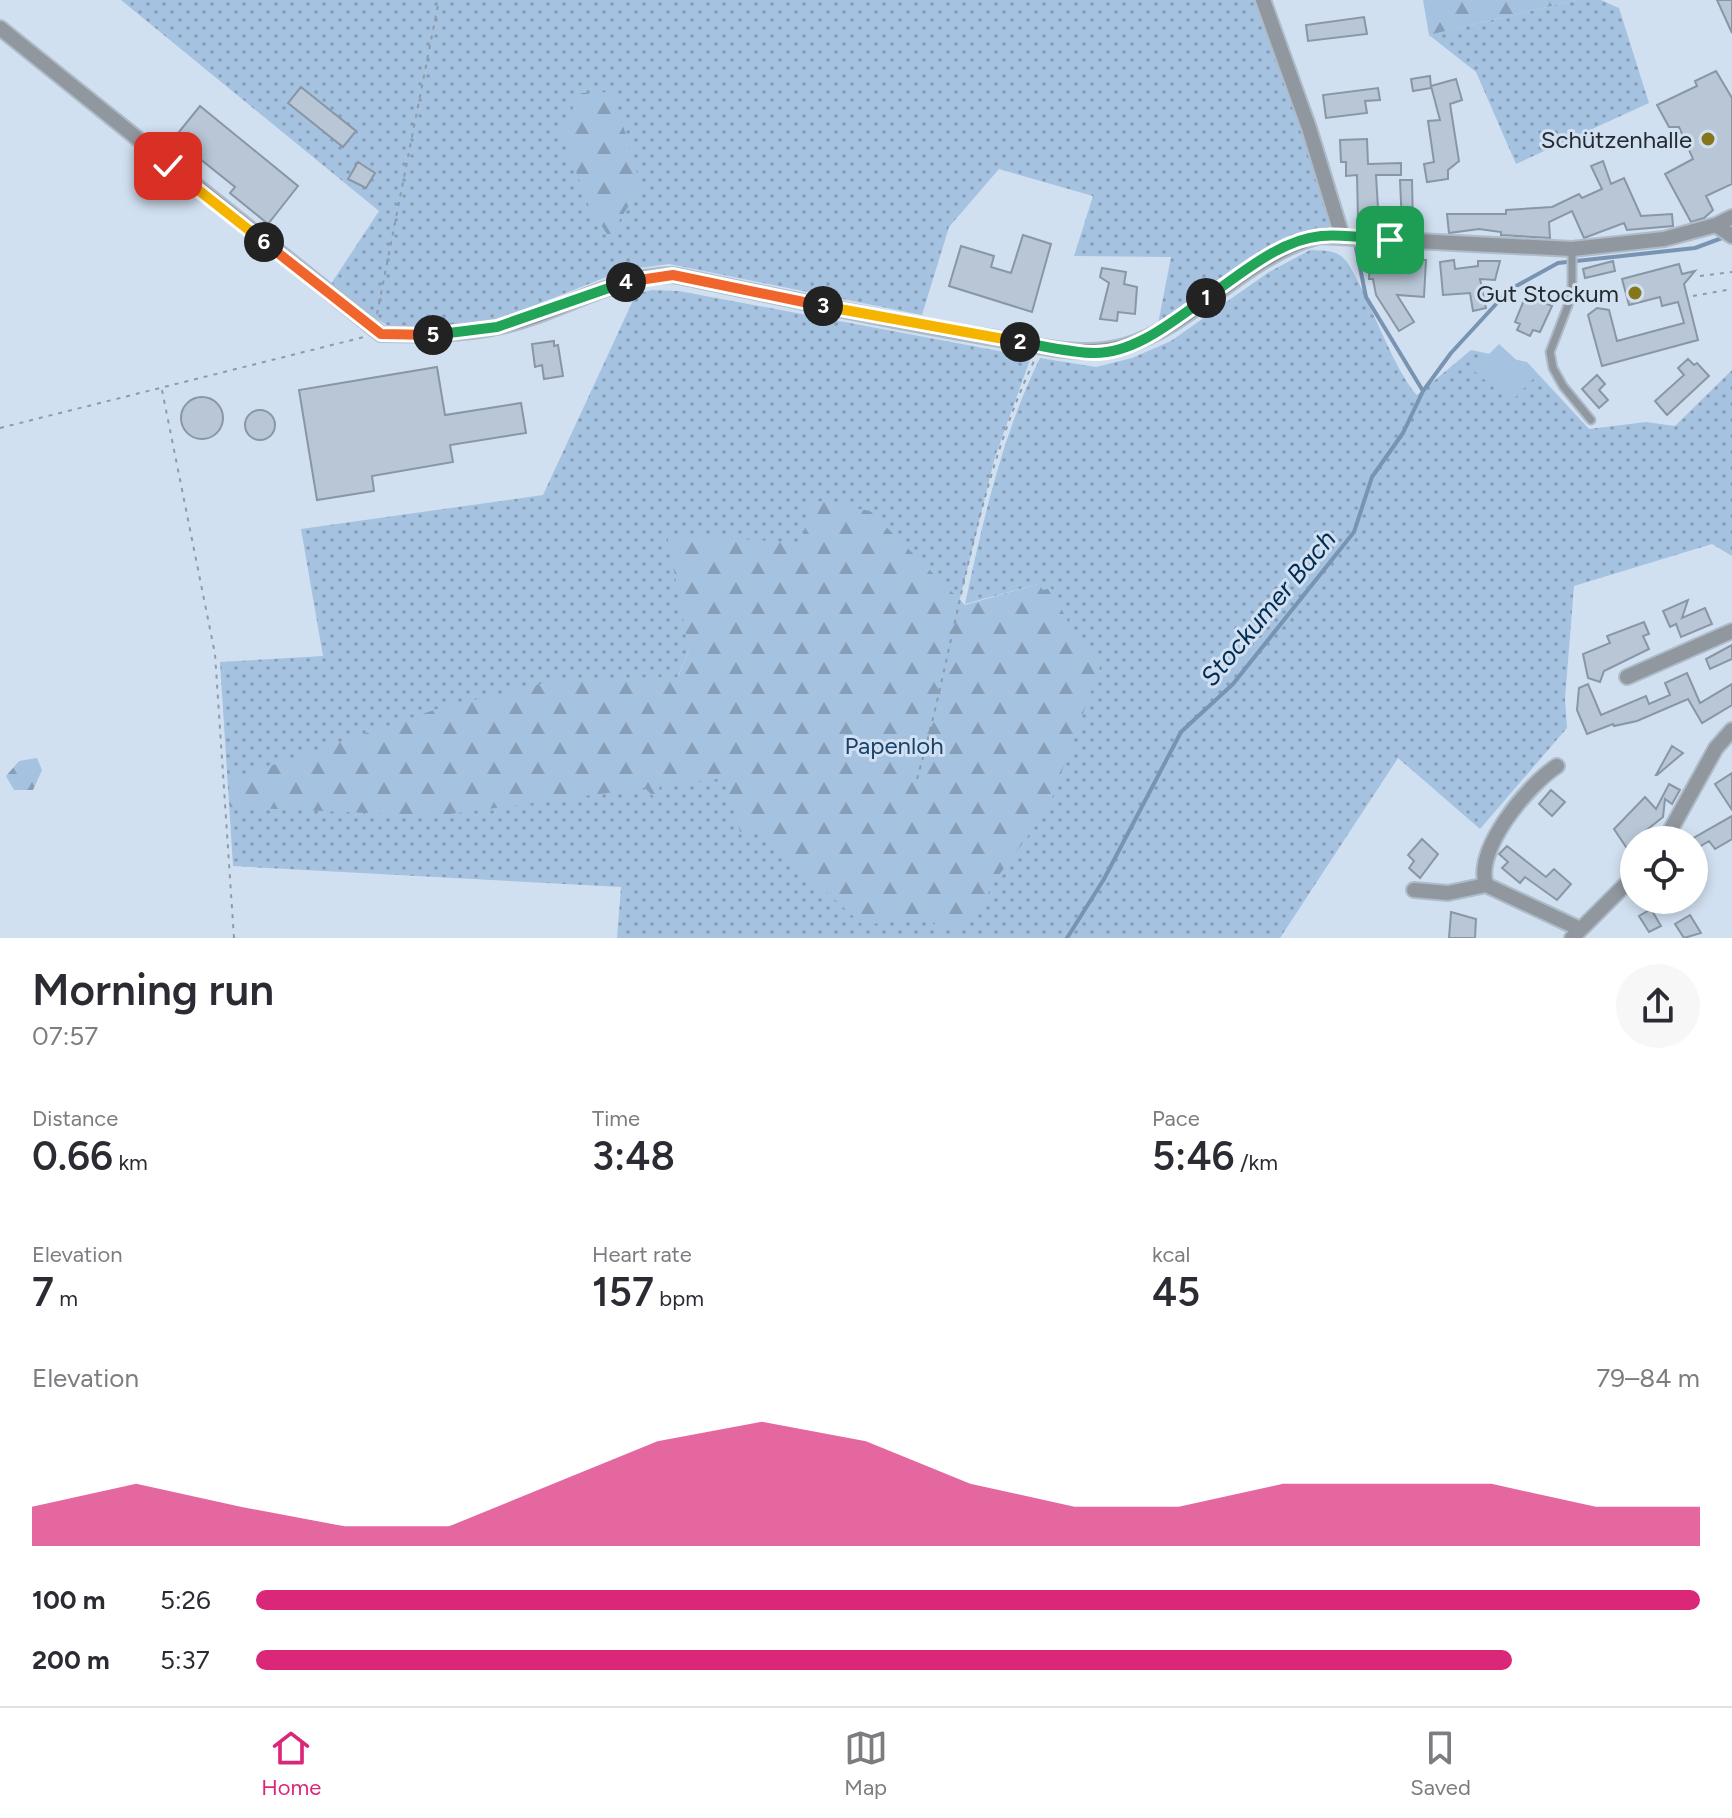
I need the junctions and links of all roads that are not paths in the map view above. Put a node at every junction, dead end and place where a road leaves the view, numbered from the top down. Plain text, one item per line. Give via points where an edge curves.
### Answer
1 (1263, 0) edge
2 (0, 28) edge
3 (1732, 217) edge
4 (1716, 225) junction
5 (1342, 236) junction
6 (1732, 236) edge
7 (1572, 258) junction
8 (1591, 420) dead end
9 (1732, 631) edge
10 (1627, 677) dead end
11 (1732, 730) edge
12 (1557, 766) dead end
13 (1673, 826) edge
14 (1486, 885) junction
15 (1414, 890) dead end
16 (1620, 890) edge
17 (1575, 933) edge

1 - 5 street
2 - 5 street via 381,334 435,335 497,327 636,279 673,275 919,326 1096,353 1157,332 1280,249 1319,236
3 - 4 street
4 - 6 street
4 - 7 street
5 - 7 street
7 - 8 lane via 1572,295 1550,352 1563,386
9 - 10 street
11 - 13 street via 1716,748
12 - 14 street via 1491,844
14 - 15 street via 1448,893
14 - 17 street
16 - 17 street

